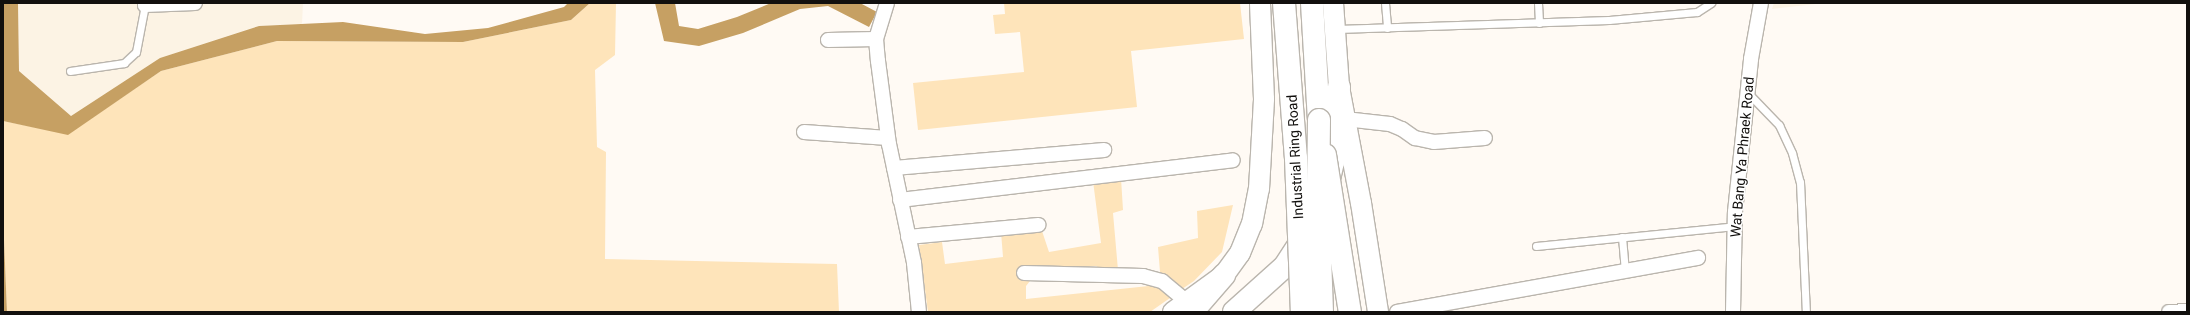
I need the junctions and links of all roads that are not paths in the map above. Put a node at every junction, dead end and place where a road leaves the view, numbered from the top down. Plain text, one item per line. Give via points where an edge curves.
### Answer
1 (194, 3) edge
2 (886, 3) edge
3 (1260, 3) edge
4 (1284, 3) edge
5 (1312, 3) edge
6 (1333, 3) edge
7 (1385, 3) edge
8 (1538, 3) edge
9 (1711, 3) edge
10 (1761, 3) edge
11 (145, 4) edge
12 (1539, 22) junction
13 (1387, 28) junction
14 (1335, 30) junction
15 (876, 39) junction
16 (828, 40) dead end
17 (70, 71) dead end
18 (1339, 87) junction
19 (1748, 92) junction
20 (1345, 119) junction
21 (1320, 120) junction
22 (804, 132) dead end
23 (888, 138) junction
24 (1485, 138) dead end
25 (1104, 150) dead end
26 (1233, 160) dead end
27 (894, 168) junction
28 (900, 200) junction
29 (1038, 225) dead end
30 (1735, 226) junction
31 (908, 237) junction
32 (1622, 237) junction
33 (1536, 246) dead end
34 (1698, 258) dead end
35 (1625, 271) junction
36 (1024, 273) dead end
37 (1224, 275) joint
38 (1184, 309) edge
39 (2187, 311) edge
40 (919, 312) edge
41 (1234, 312) edge
42 (1302, 312) edge
43 (1322, 312) edge
44 (1350, 312) edge
45 (1378, 312) edge
46 (1397, 312) edge
47 (1733, 312) edge
48 (1806, 312) edge
49 (2169, 312) edge

1 - 11 street
2 - 15 street
3 - 37 street via 1264,99 1259,189 1252,224 1240,253
4 - 42 main road, Industrial Ring Road, bridge via 1296,158
5 - 21 main road, Industrial Ring Road
6 - 14 street
7 - 13 lane
8 - 12 lane
9 - 12 lane via 1697,12 1609,20
10 - 19 street, Wat Bang Ya Phraek Road
11 - 17 lane via 136,52 124,63
12 - 13 lane
13 - 14 lane
14 - 18 street
15 - 16 street
15 - 23 street
18 - 20 street
18 - 41 main road via 1333,162 1327,189 1315,217 1285,266
19 - 30 street, Wat Bang Ya Phraek Road
19 - 48 lane via 1779,125 1792,153 1800,182
20 - 24 street via 1390,124 1402,128 1415,138 1434,142
20 - 45 street
21 - 43 main road, bridge via 1318,198
21 - 44 main road, bridge
22 - 23 street
23 - 27 street
25 - 27 street
26 - 28 street
27 - 28 street
28 - 31 street
29 - 31 street
30 - 32 lane
30 - 47 street, Wat Bang Ya Phraek Road
31 - 40 street via 914,263
32 - 33 lane
32 - 35 lane
34 - 35 street
35 - 46 street
36 - 38 street via 1143,276 1162,281
37 - 38 main road
39 - 49 street

